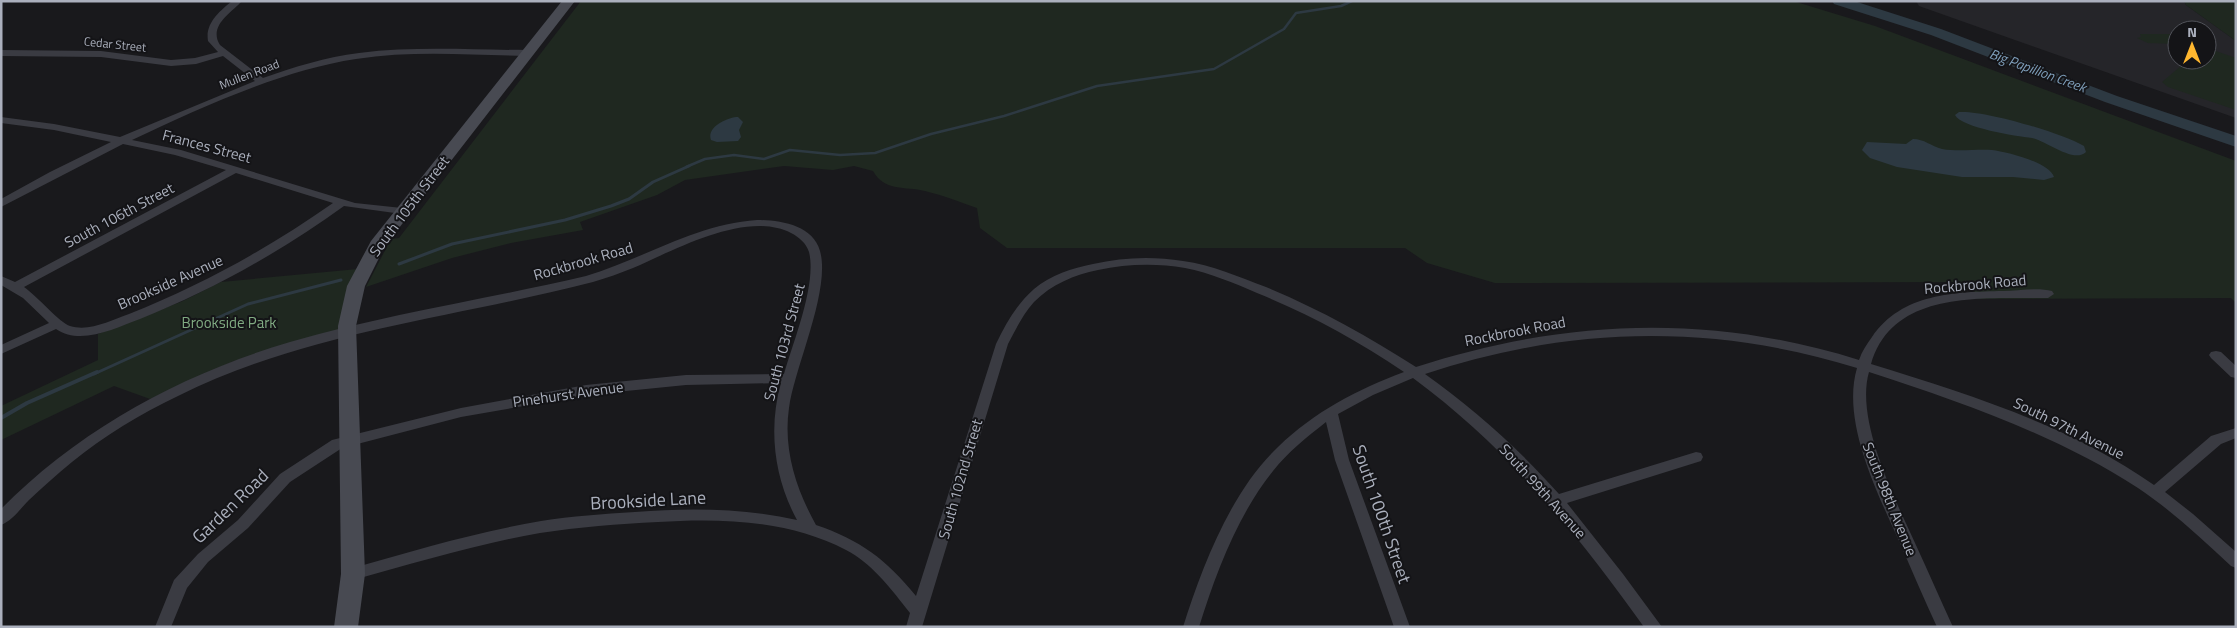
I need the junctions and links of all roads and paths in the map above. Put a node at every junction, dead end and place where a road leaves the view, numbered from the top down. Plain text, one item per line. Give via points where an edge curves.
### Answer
1 (238, 1) edge
2 (568, 1) edge
3 (1, 52) edge
4 (224, 53) junction
5 (527, 53) junction
6 (262, 82) junction
7 (1, 120) edge
8 (121, 141) junction
9 (236, 169) junction
10 (341, 203) junction
11 (1, 204) edge
12 (402, 211) junction
13 (817, 279) joint
14 (1, 280) edge
15 (15, 287) junction
16 (2048, 294) dead end
17 (57, 324) junction
18 (348, 332) junction
19 (1, 350) edge
20 (2216, 355) dead end
21 (1864, 366) junction
22 (1414, 372) junction
23 (2236, 374) edge
24 (789, 378) junction
25 (1331, 412) junction
26 (2236, 432) edge
27 (351, 440) junction
28 (1696, 457) dead end
29 (2154, 493) junction
30 (1556, 501) junction
31 (1, 519) edge
32 (809, 527) junction
33 (2236, 562) edge
34 (353, 574) junction
35 (919, 612) junction
36 (163, 627) edge
37 (346, 627) edge
38 (914, 627) edge
39 (1191, 627) edge
40 (1402, 627) edge
41 (1654, 627) edge
42 (1945, 627) edge

1 - 4 street via 216,21 211,34 214,44
2 - 5 street, South 105th Street
3 - 4 street, Cedar Street via 101,54 172,63
4 - 6 street
5 - 6 street, Mullen Road via 367,54 316,64
5 - 12 street, South 105th Street
6 - 8 street, Mullen Road
7 - 8 street, Frances Street
8 - 9 street, Frances Street via 177,152
8 - 11 street, Mullen Road
9 - 10 street, Frances Street
9 - 15 street, South 106th Street
10 - 12 street, Frances Street via 367,209
10 - 17 street, Brookside Avenue via 264,255 165,304 93,331 73,332
12 - 18 street, South 105th Street via 361,274 352,300
13 - 18 street, Rockbrook Road via 815,253 809,238 786,226 751,223 716,231 589,279
13 - 24 street, South 103rd Street
14 - 15 street
15 - 17 street
16 - 21 street, Rockbrook Road via 1985,296 1919,305 1899,313 1873,341
17 - 19 street
18 - 27 street, South 105th Street
18 - 31 street via 244,362 157,400 69,456
20 - 23 street
21 - 22 street, Rockbrook Road via 1772,343 1710,333 1672,332 1528,342
21 - 29 street, South 97th Avenue via 2021,421 2088,452
21 - 42 street, South 98th Avenue via 1861,405 1866,440
22 - 25 street, Rockbrook Road
22 - 30 street, South 99th Avenue via 1496,438
22 - 35 street, South 102nd Street via 1388,353 1282,298 1206,270 1160,261 1108,264 1059,278 1030,297 1008,332
24 - 27 street, Pinehurst Avenue via 674,381 584,390 476,409
24 - 32 street, South 103rd Street via 782,410 785,473 797,509
25 - 39 street, Rockbrook Road via 1280,452 1257,484 1224,541
25 - 40 street, South 100th Street via 1342,460
26 - 29 street via 2216,440
27 - 34 street, South 105th Street
27 - 36 street, Garden Road via 322,452 285,478 243,524 203,558 180,585
28 - 30 street
29 - 33 street, South 97th Avenue
30 - 41 street, South 99th Avenue
32 - 34 street, Brookside Lane via 754,517 707,514 592,521 457,544
32 - 35 street, Brookside Lane via 864,554 902,590
34 - 37 street, South 105th Street
35 - 38 street, South 102nd Street

